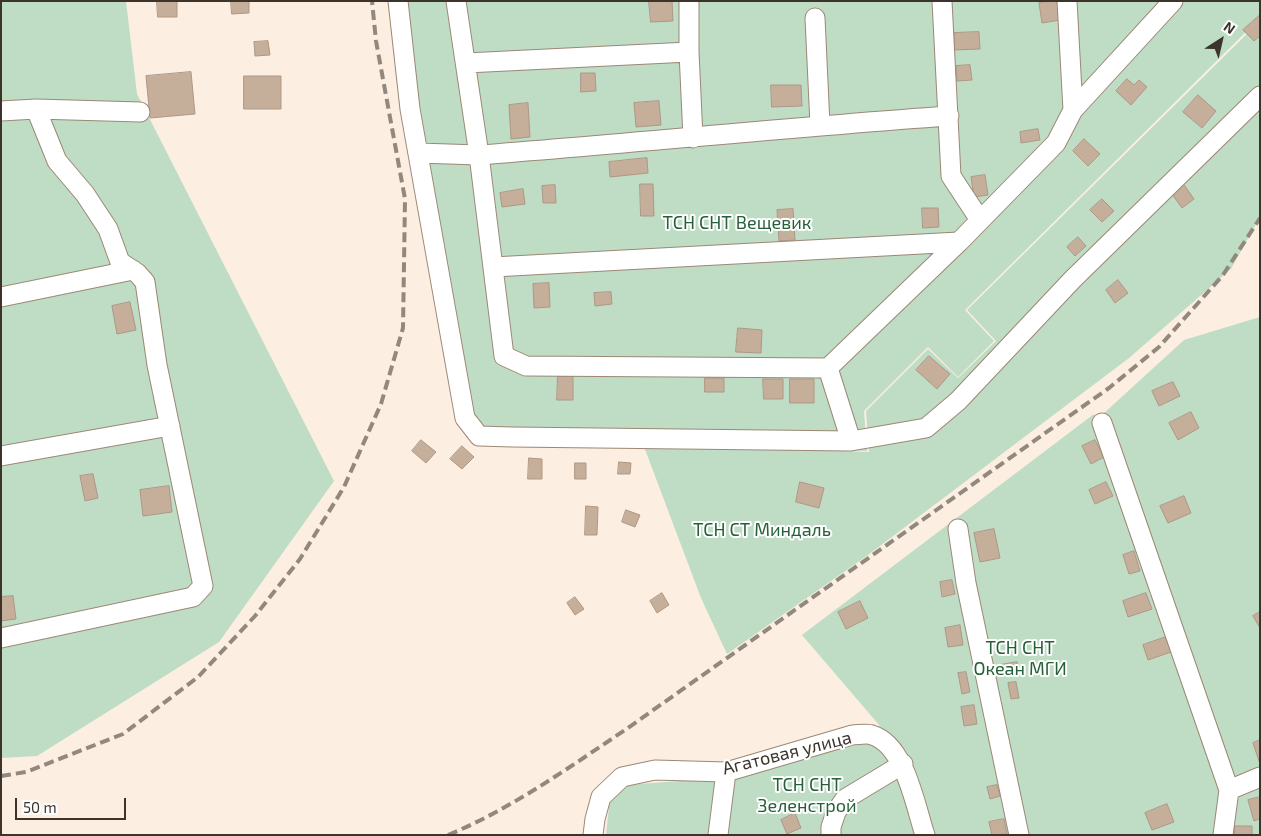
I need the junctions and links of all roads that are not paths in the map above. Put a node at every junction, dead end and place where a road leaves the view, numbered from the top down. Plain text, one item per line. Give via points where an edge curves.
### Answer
1 (398, 1) edge
2 (456, 1) edge
3 (689, 1) edge
4 (942, 1) edge
5 (1067, 1) edge
6 (1173, 1) edge
7 (816, 18) dead end
8 (690, 52) junction
9 (466, 64) junction
10 (1260, 96) edge
11 (36, 109) junction
12 (1073, 110) junction
13 (1, 111) edge
14 (140, 112) dead end
15 (949, 116) junction
16 (820, 125) junction
17 (693, 138) junction
18 (418, 153) junction
19 (479, 155) junction
20 (980, 220) junction
21 (959, 242) junction
22 (493, 268) junction
23 (133, 270) junction
24 (1, 297) edge
25 (828, 368) junction
26 (1102, 423) dead end
27 (170, 426) junction
28 (851, 441) junction
29 (1, 456) edge
30 (958, 529) dead end
31 (1, 638) edge
32 (903, 764) junction
33 (726, 772) junction
34 (1260, 777) edge
35 (1229, 790) junction
36 (594, 827) edge
37 (580, 835) edge
38 (718, 835) edge
39 (831, 835) edge
40 (925, 835) edge
41 (1018, 835) edge
42 (1223, 835) edge

1 - 18 street
2 - 9 street
3 - 8 street
4 - 15 street
5 - 12 street
6 - 12 street
7 - 16 street
8 - 9 street
8 - 17 street
9 - 19 street
10 - 28 street via 1073,279 958,401 926,428
11 - 13 street
11 - 14 street
11 - 23 street via 57,161 108,229 120,262
12 - 20 street via 1056,143
15 - 16 street
15 - 20 street via 951,176
16 - 17 street
17 - 19 street
18 - 19 street
18 - 28 street via 464,418 479,436
19 - 22 street
20 - 21 street
21 - 22 street
21 - 25 street
22 - 25 street via 504,356 526,366
23 - 24 street
23 - 27 street via 145,282
25 - 28 street
26 - 35 street
27 - 29 street
27 - 31 street via 203,586 193,597
30 - 41 street via 966,583
32 - 33 street, Агатовая улица via 887,744 872,734 852,735
32 - 39 street via 845,799 836,812
32 - 40 street, Агатовая улица
33 - 36 street, Агатовая улица via 655,770 622,777 601,797
33 - 38 street
34 - 35 street
35 - 42 street
36 - 37 street

